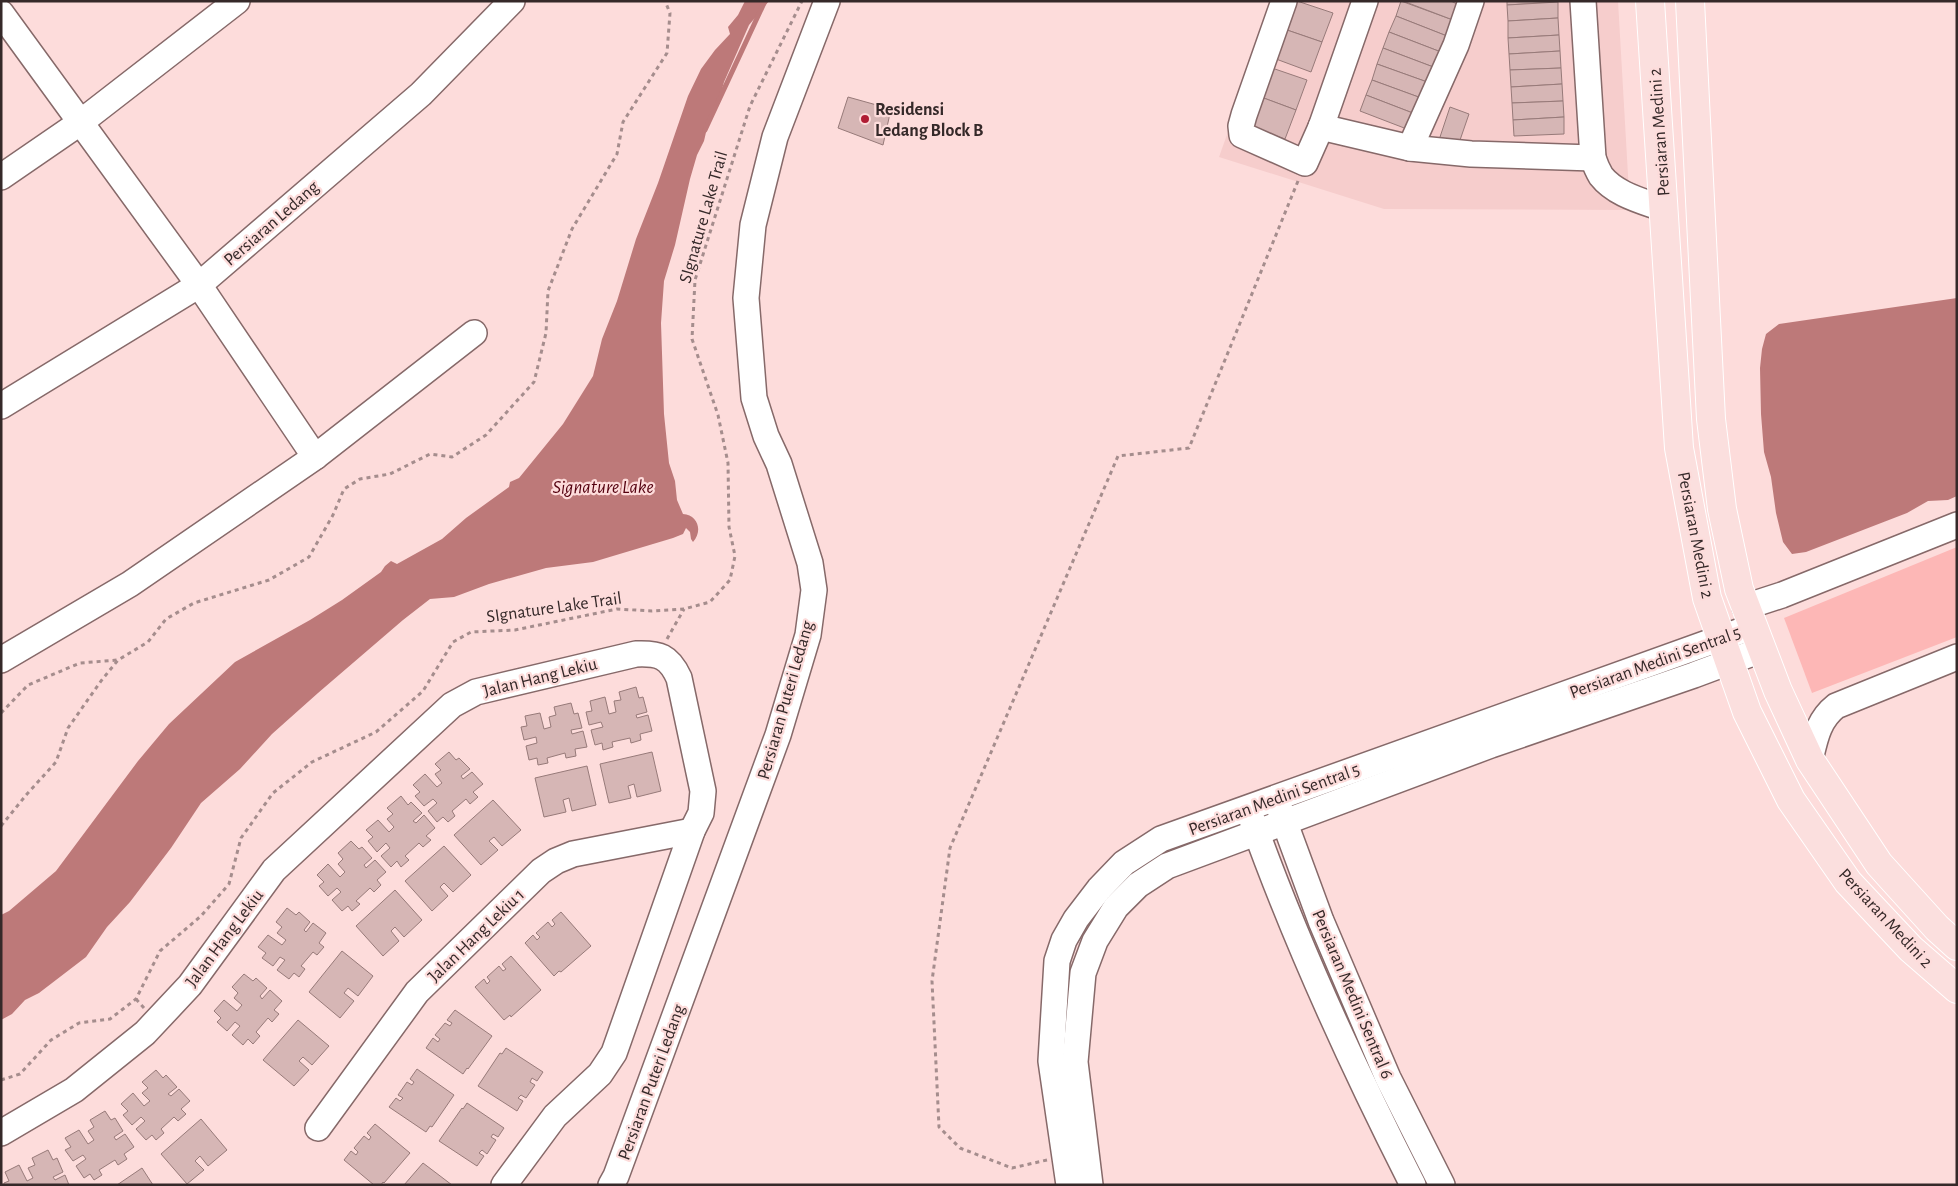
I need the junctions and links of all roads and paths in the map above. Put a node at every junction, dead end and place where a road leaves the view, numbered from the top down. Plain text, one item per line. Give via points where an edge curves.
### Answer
1 (237, 1) edge
2 (512, 1) edge
3 (665, 1) edge
4 (802, 1) edge
5 (826, 1) edge
6 (1284, 1) edge
7 (1365, 1) edge
8 (1471, 1) edge
9 (1582, 1) edge
10 (1650, 1) edge
11 (1690, 1) edge
12 (1, 13) edge
13 (81, 122) junction
14 (1321, 127) junction
15 (1410, 148) junction
16 (1593, 158) junction
17 (1305, 163) junction
18 (1, 177) edge
19 (1664, 209) junction
20 (199, 285) junction
21 (474, 333) dead end
22 (1, 406) edge
23 (315, 457) junction
24 (1957, 525) edge
25 (684, 609) junction
26 (1753, 628) junction
27 (1725, 651) junction
28 (658, 655) junction
29 (1957, 657) edge
30 (1, 660) edge
31 (118, 660) junction
32 (1, 713) edge
33 (1810, 760) junction
34 (1275, 798) junction
35 (1248, 808) junction
36 (1284, 822) junction
37 (1, 826) edge
38 (692, 832) junction
39 (1257, 833) junction
40 (1957, 946) edge
41 (1957, 989) edge
42 (1, 1080) edge
43 (318, 1128) dead end
44 (1, 1134) edge
45 (1064, 1155) junction
46 (504, 1185) edge
47 (611, 1185) edge
48 (1068, 1185) edge
49 (1090, 1185) edge
50 (1413, 1185) edge
51 (1442, 1185) edge

1 - 13 street
2 - 20 street, Persiaran Ledang via 421,94
3 - 31 path via 670,13 667,53 623,122 618,154 572,229 548,291 546,333 534,382 486,435 452,456 430,454 396,471 360,479 344,489 309,557 269,580 194,603 166,619 148,642
4 - 25 path, SIgnature Lake Trail via 750,106 695,280 692,339 718,415 728,463 729,527 735,556 730,580 710,602
5 - 47 street, Persiaran Puteri Ledang via 775,136 753,225 746,298 754,398 810,563 814,590 808,635 778,735
6 - 17 street via 1244,115 1242,135
7 - 14 street
8 - 15 street via 1456,45
9 - 16 street
10 - 19 main road, Persiaran Medini 2
11 - 26 main road, Persiaran Medini 2 via 1713,436 1722,509 1736,577
12 - 13 street
13 - 18 street
13 - 20 street
14 - 15 street
14 - 17 street
15 - 16 street via 1470,154
16 - 19 street via 1601,175 1610,184 1625,194
17 - 45 path via 1189,448 1118,456 950,848 932,981 939,1127 960,1148 1012,1168
19 - 27 main road, Persiaran Medini 2 via 1679,448 1707,598
20 - 22 street, Persiaran Ledang
20 - 23 street
21 - 23 street
23 - 30 street via 130,584
24 - 26 street via 1782,596
25 - 28 path
25 - 42 path, SIgnature Lake Trail via 617,609 515,630 470,632 453,642 423,691 376,732 312,762 273,793 241,838 229,884 201,916 160,951 136,999 110,1019 79,1023 51,1040 20,1074
26 - 27 street
26 - 33 main road, Persiaran Medini 2 via 1792,725
27 - 34 street, Persiaran Medini Sentral 5
27 - 36 street, Persiaran Medini Sentral 5 via 1491,745
27 - 41 main road, Persiaran Medini 2 via 1747,712 1796,808 1848,882 1911,949
28 - 38 street via 672,664 678,678 703,791 701,813
28 - 44 street, Jalan Hang Lekiu via 636,654 476,692 452,705 274,870 190,985 145,1033 74,1090
29 - 33 street via 1836,706 1819,726
31 - 32 path via 80,663 28,685
31 - 37 path via 68,728 56,762
33 - 40 main road, Persiaran Medini 2 via 1879,864
34 - 35 street, Persiaran Medini Sentral 5
34 - 36 street, Persiaran Medini Sentral 6
35 - 39 street, Persiaran Medini Sentral 6
35 - 45 street, Persiaran Medini Sentral 5 via 1161,839 1124,864 1098,889 1064,940 1057,961 1051,1062
36 - 39 street, Persiaran Medini Sentral 5
36 - 51 street, Persiaran Medini Sentral 6 via 1321,921 1388,1078
38 - 43 street, Jalan Hang Lekiu 1 via 573,854 541,872 417,992
38 - 46 street via 614,1053 600,1074 555,1116
39 - 49 street, Persiaran Medini Sentral 5 via 1166,866 1138,885 1116,907 1095,942 1083,973 1075,1062
39 - 50 street, Persiaran Medini Sentral 6 via 1295,933 1360,1079
45 - 48 street, Persiaran Medini Sentral 5

